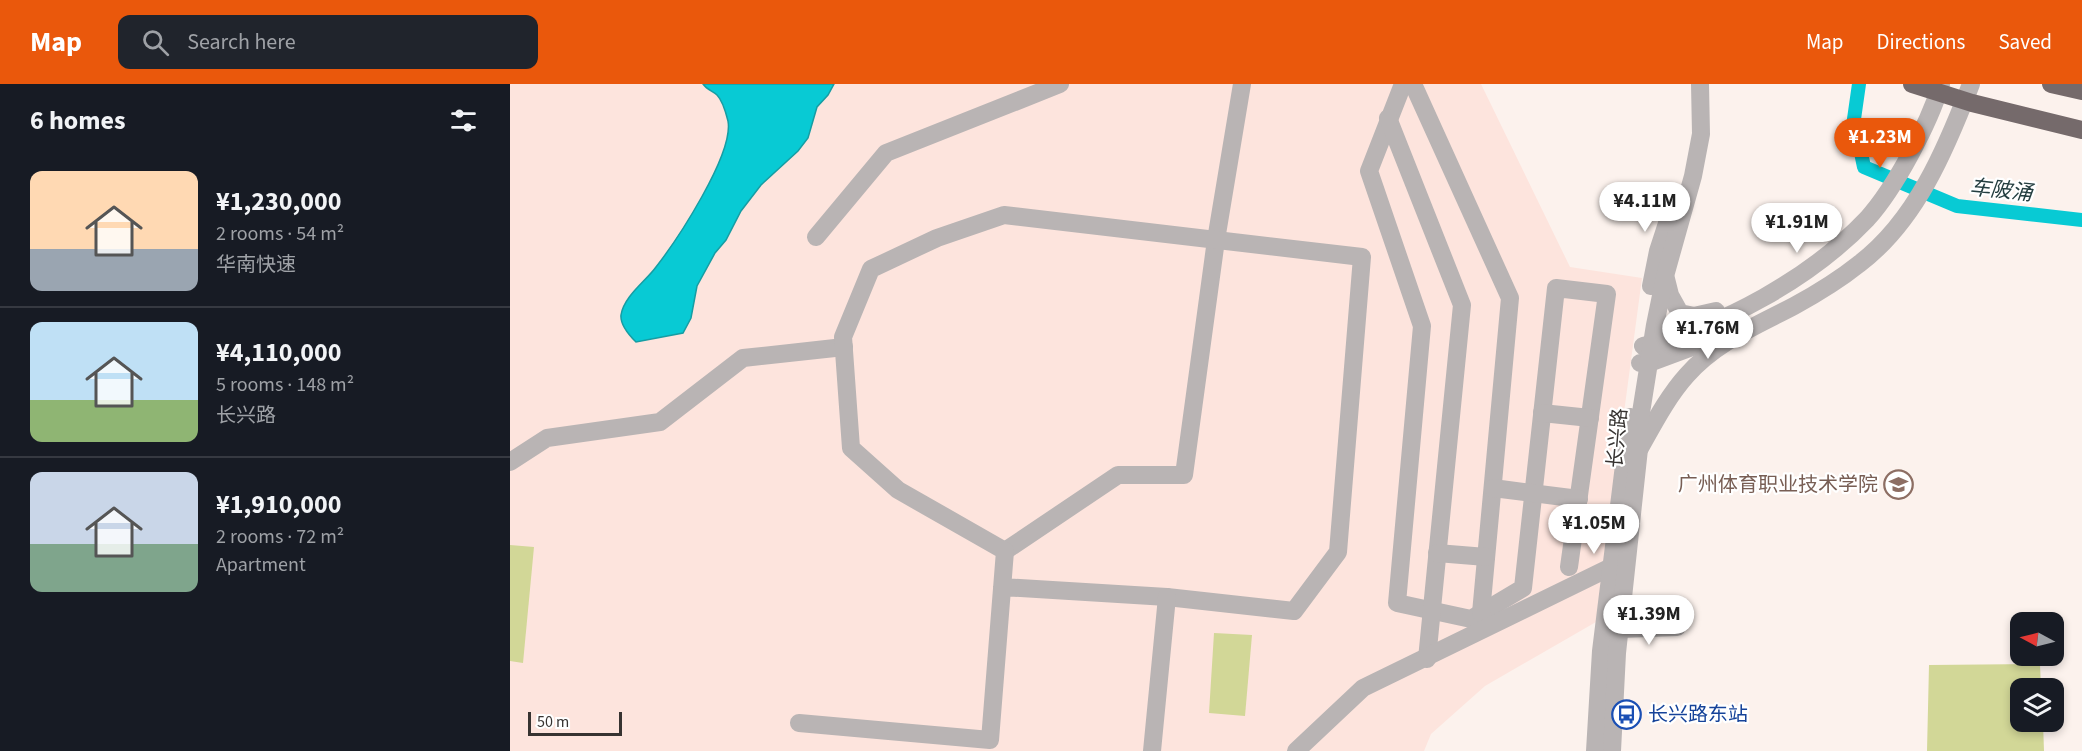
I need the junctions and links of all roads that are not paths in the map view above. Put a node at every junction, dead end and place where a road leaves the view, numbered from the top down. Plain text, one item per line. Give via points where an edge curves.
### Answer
1 (1060, 84) edge
2 (1242, 84) edge
3 (1403, 84) edge
4 (1413, 84) edge
5 (1700, 84) edge
6 (1912, 84) edge
7 (1941, 84) edge
8 (1971, 84) edge
9 (2051, 84) edge
10 (2082, 91) edge
11 (1388, 118) junction
12 (2082, 130) edge
13 (1701, 134) junction
14 (816, 237) dead end
15 (1216, 240) junction
16 (1665, 276) junction
17 (1739, 309) junction
18 (1755, 325) junction
19 (844, 346) junction
20 (1645, 354) junction
21 (1542, 413) junction
22 (1590, 418) junction
23 (1639, 449) junction
24 (510, 462) edge
25 (1493, 488) junction
26 (1534, 494) junction
27 (1579, 499) junction
28 (1005, 551) junction
29 (1437, 553) junction
30 (1486, 557) junction
31 (1569, 567) dead end
32 (1618, 567) junction
33 (1002, 587) junction
34 (1167, 597) junction
35 (1432, 609) junction
36 (1481, 613) junction
37 (1677, 627) dead end
38 (1620, 629) junction
39 (1427, 659) junction
40 (800, 723) dead end
41 (1152, 751) edge
42 (1296, 751) edge
43 (1595, 751) edge
44 (1612, 751) edge

1 - 14 street via 886,153
2 - 15 street
3 - 11 street
4 - 25 street via 1510,298
5 - 13 street
6 - 12 highway, bridge via 1972,104
7 - 17 street via 1919,137 1868,218 1826,256
8 - 18 street via 1929,179 1890,235 1860,264 1795,306
9 - 10 highway
11 - 29 street via 1462,305
11 - 35 street via 1369,171 1422,326 1397,603
13 - 16 street
13 - 20 street via 1658,251
15 - 19 street via 1004,215 937,238 871,269 843,336
15 - 28 street via 1184,475 1118,475
15 - 34 street via 1362,257 1338,552 1294,611
16 - 17 street via 1680,313 1694,316
16 - 20 street
17 - 20 street
18 - 20 street
18 - 23 street via 1718,346 1688,374
19 - 24 street via 743,358 660,422 547,438
19 - 28 street via 851,448 898,490
20 - 23 street, 长兴路
20 - 32 street, 长兴路
21 - 22 street
21 - 22 street via 1556,288 1566,289 1607,294
21 - 26 street
22 - 27 street
23 - 32 street, 长兴路
25 - 26 street
25 - 30 street
26 - 27 street
26 - 36 street via 1523,588
27 - 31 street
28 - 33 street
29 - 30 street
29 - 35 street
30 - 36 street
32 - 38 street, 长兴路
32 - 39 street
32 - 43 street, 长兴路 via 1601,651
33 - 34 street
33 - 40 street via 990,740
34 - 41 street
35 - 36 street via 1472,619
35 - 39 street
37 - 38 street
38 - 44 street, 长兴路
39 - 42 street via 1363,688

